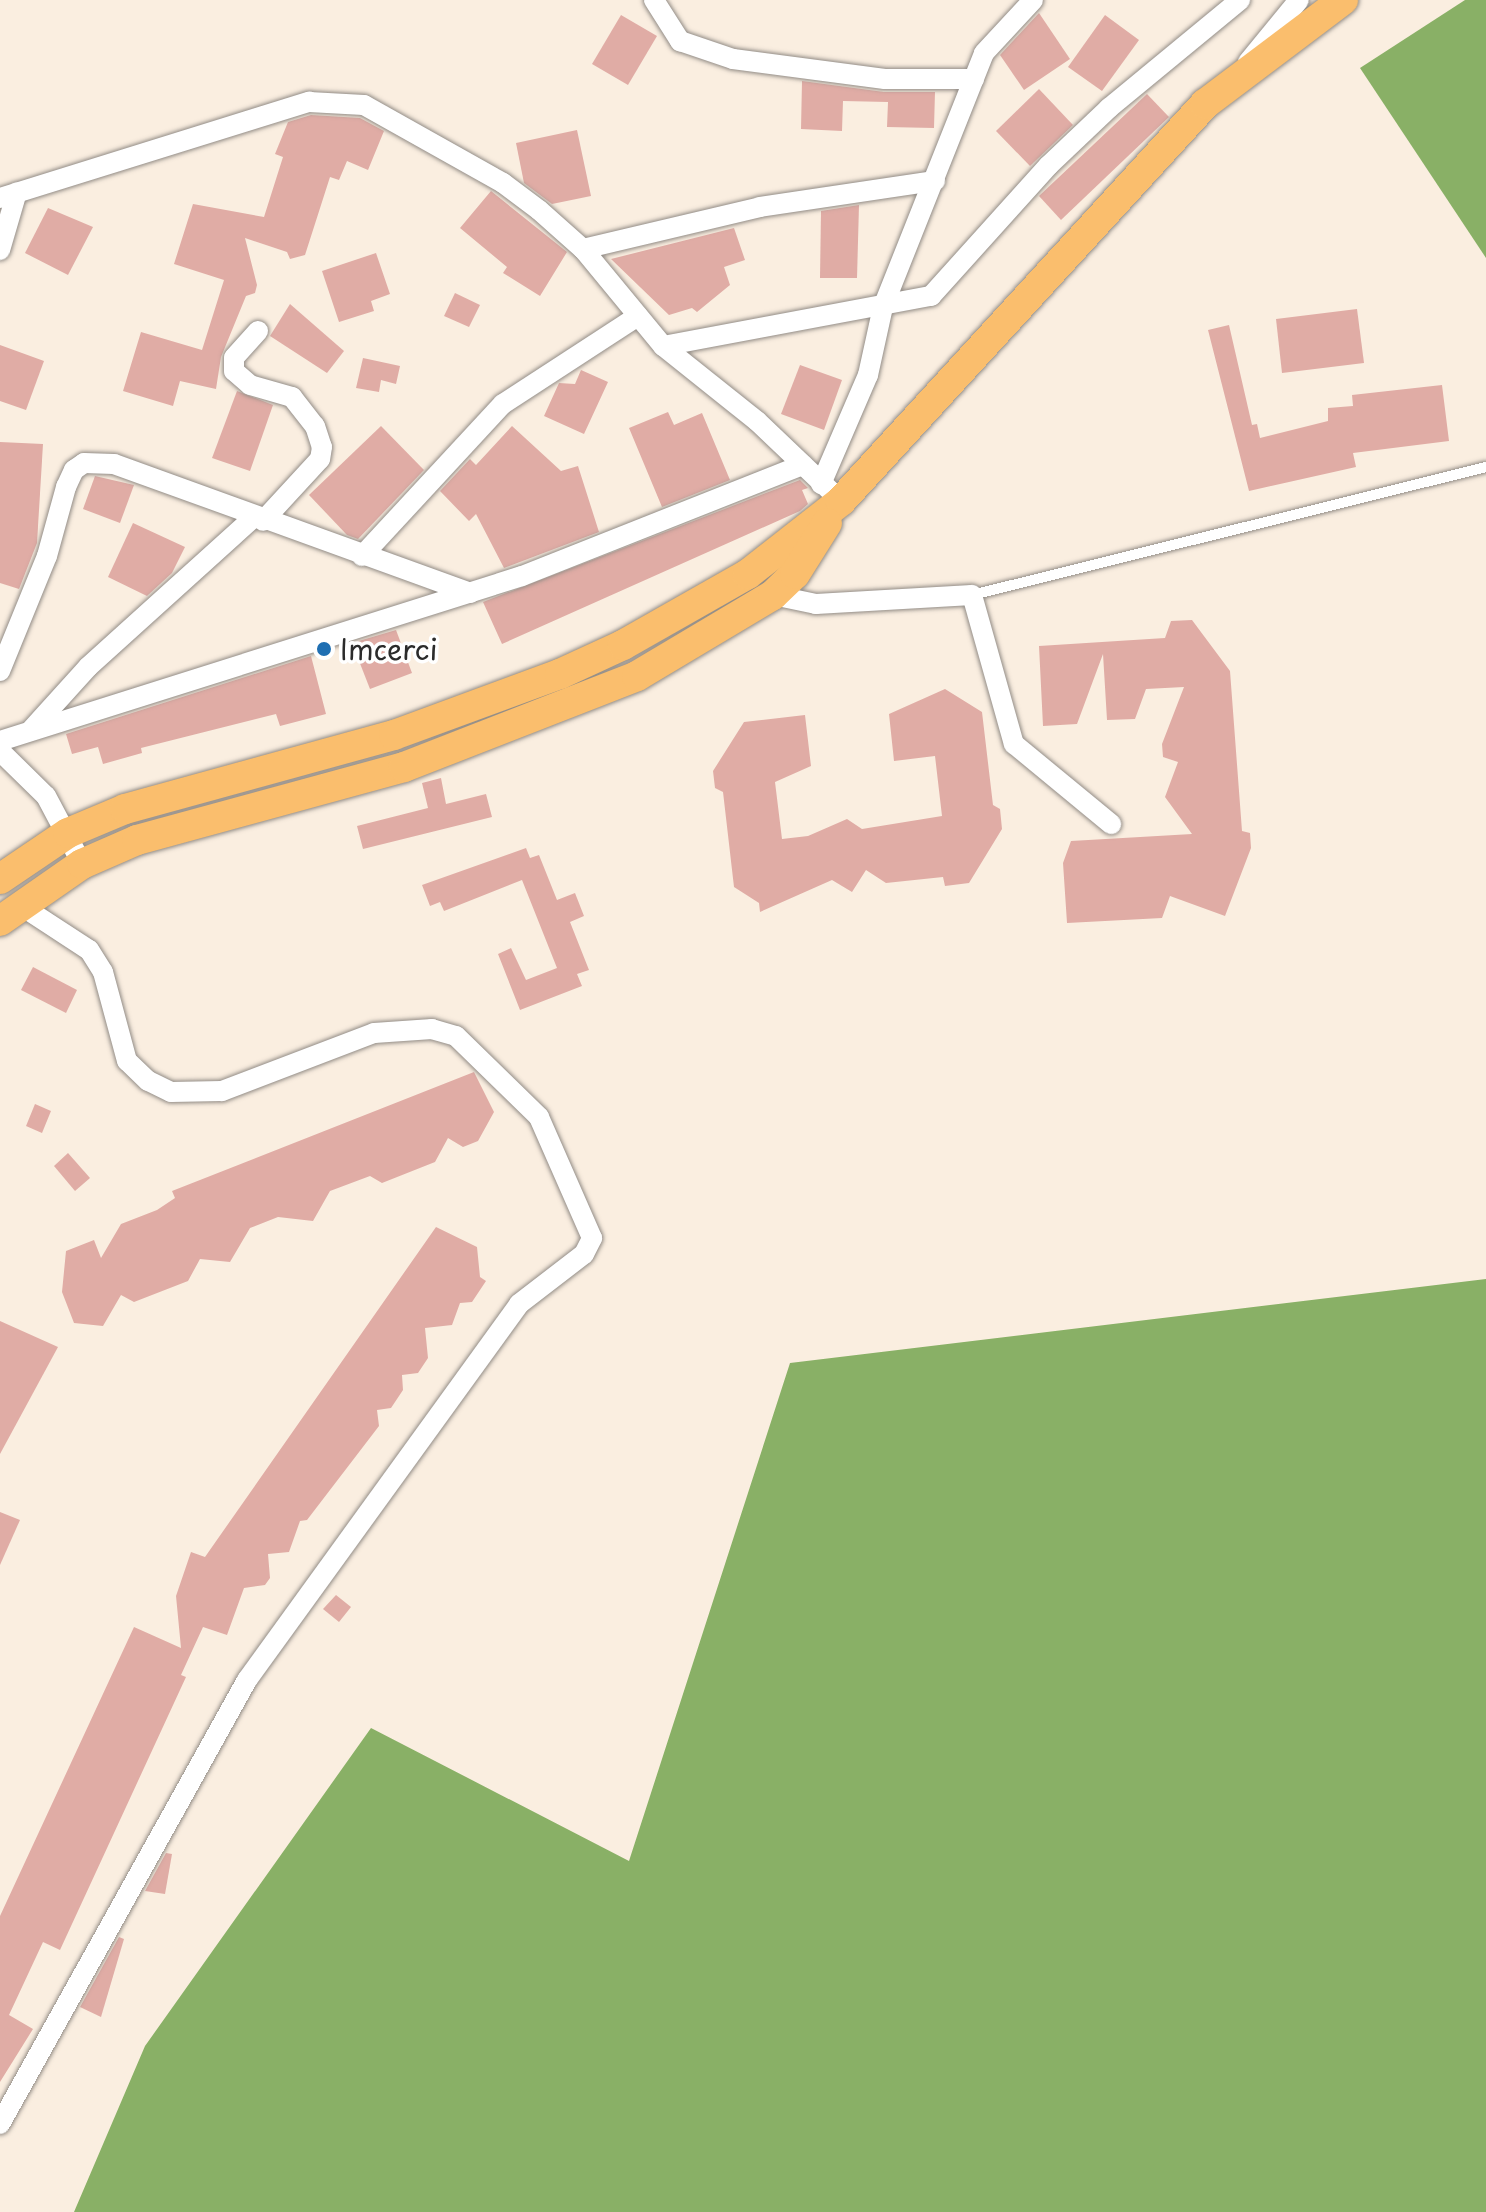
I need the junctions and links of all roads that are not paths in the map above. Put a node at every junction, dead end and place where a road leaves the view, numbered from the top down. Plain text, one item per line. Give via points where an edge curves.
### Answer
1 (654, 0) edge
2 (1033, 0) edge
3 (1240, 0) edge
4 (1299, 0) edge
5 (1343, 0) edge
6 (974, 79) junction
7 (1224, 87) junction
8 (935, 181) junction
9 (9, 195) edge
10 (583, 249) junction
11 (0, 250) edge
12 (883, 307) junction
13 (638, 316) junction
14 (258, 331) dead end
15 (663, 346) junction
16 (803, 465) junction
17 (1486, 467) edge
18 (831, 492) junction
19 (259, 519) junction
20 (362, 556) junction
21 (470, 593) junction
22 (773, 595) junction
23 (972, 595) junction
24 (0, 671) edge
25 (32, 729) junction
26 (0, 741) edge
27 (0, 751) edge
28 (1111, 824) dead end
29 (68, 833) junction
30 (82, 864) junction
31 (0, 879) edge
32 (10, 913) edge
33 (0, 2124) edge

1 - 6 street via 680,41 733,59 885,79
2 - 6 street via 991,44
3 - 12 street via 1079,136 931,296
4 - 7 street
5 - 7 main road
6 - 8 street
7 - 18 main road
8 - 10 street via 760,207
8 - 12 street
9 - 10 street via 309,102 350,101 503,183
9 - 11 street
10 - 13 street
12 - 15 street via 811,315
12 - 18 street
13 - 15 street
13 - 20 street via 503,404
14 - 19 street via 234,358 234,371 250,385 292,397 315,426 322,447 320,459
15 - 16 street
16 - 18 street
16 - 21 street
17 - 23 lane
18 - 22 main road via 795,574
18 - 29 main road via 723,589 560,674 394,735 200,785
19 - 20 street
19 - 24 street via 114,464 84,463 66,487 47,556
19 - 25 street via 88,667
20 - 21 street
21 - 25 street
22 - 23 street via 816,604
22 - 30 main road via 637,676 572,705 404,767 209,817
23 - 28 street via 1014,744
25 - 26 street
27 - 29 street via 32,777
29 - 30 street
29 - 31 main road
30 - 32 main road
32 - 33 street via 89,950 103,972 127,1061 148,1081 171,1092 222,1091 374,1033 432,1029 452,1034 539,1117 592,1238 584,1254 519,1304 247,1680

